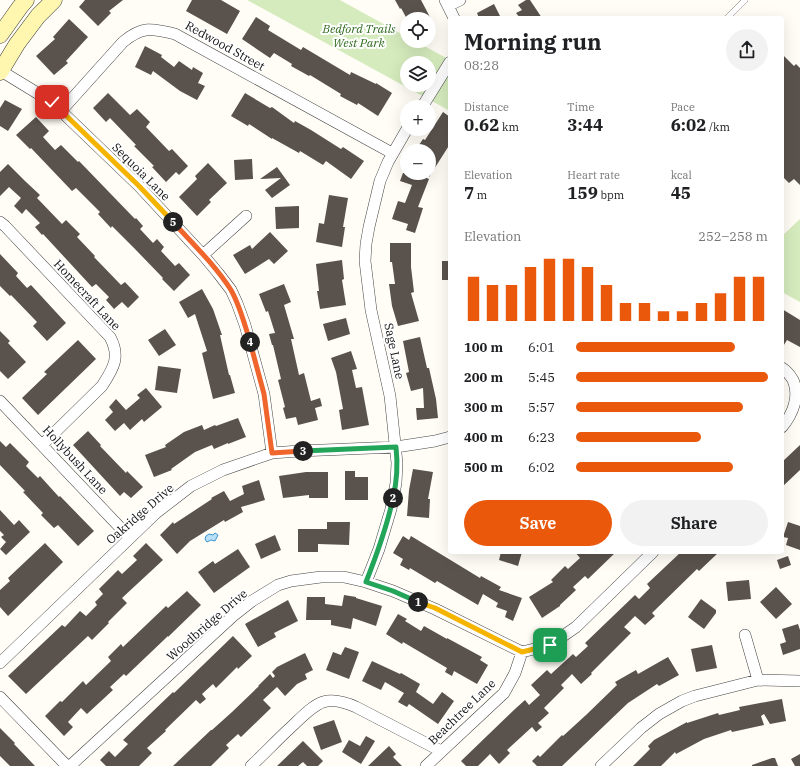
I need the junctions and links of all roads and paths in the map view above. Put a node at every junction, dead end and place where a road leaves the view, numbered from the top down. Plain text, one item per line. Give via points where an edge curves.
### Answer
1 (26, 0) edge
2 (54, 0) edge
3 (460, 0) edge
4 (745, 0) edge
5 (447, 3) edge
6 (453, 16) edge
7 (729, 16) edge
8 (0, 35) edge
9 (448, 65) edge
10 (0, 72) edge
11 (426, 100) edge
12 (61, 111) junction
13 (403, 136) edge
14 (392, 153) junction
15 (246, 216) dead end
16 (0, 222) edge
17 (203, 255) junction
18 (784, 370) edge
19 (0, 401) edge
20 (784, 424) edge
21 (448, 438) edge
22 (42, 445) junction
23 (396, 447) junction
24 (272, 453) junction
25 (130, 538) junction
26 (651, 554) edge
27 (366, 582) junction
28 (745, 635) dead end
29 (522, 652) junction
30 (0, 662) edge
31 (758, 680) junction
32 (800, 681) edge
33 (0, 697) edge
34 (441, 751) junction
35 (68, 766) edge
36 (251, 766) edge
37 (426, 766) edge
38 (601, 766) edge

1 - 8 main road
2 - 10 main road via 17,44
3 - 5 street
4 - 7 lane
5 - 6 street
9 - 11 street
10 - 12 street, Sequoia Lane via 52,102
12 - 14 street, Redwood Street via 130,36 139,31 157,29 175,34
12 - 17 street, Sequoia Lane via 139,186
13 - 14 street, Sage Lane
14 - 23 street, Sage Lane via 378,189 369,227 365,261 371,310 390,396
15 - 17 street
16 - 22 street, Homecraft Lane via 110,337 116,354 115,364 102,386
17 - 24 street, Sequoia Lane via 231,290 245,325 264,394
18 - 20 street via 789,374 797,391 794,410
19 - 22 street, Hollybush Lane
21 - 23 street, Oakridge Drive
22 - 25 street, Hollybush Lane
23 - 24 street, Oakridge Drive
23 - 27 street, Sage Lane via 398,464 391,509
24 - 25 street, Oakridge Drive via 223,470 191,486 156,513
25 - 30 street, Oakridge Drive
26 - 29 street via 576,627 550,645
27 - 29 street, Woodbridge Drive via 435,608
27 - 35 street, Woodbridge Drive via 344,577 291,581 278,585 252,601
28 - 31 street
29 - 34 street, Beachtree Lane via 515,673 504,693
31 - 32 street
31 - 38 street via 682,701 641,728
33 - 35 street
34 - 36 street via 356,707 330,701 315,706 305,714
34 - 37 street, Beachtree Lane

